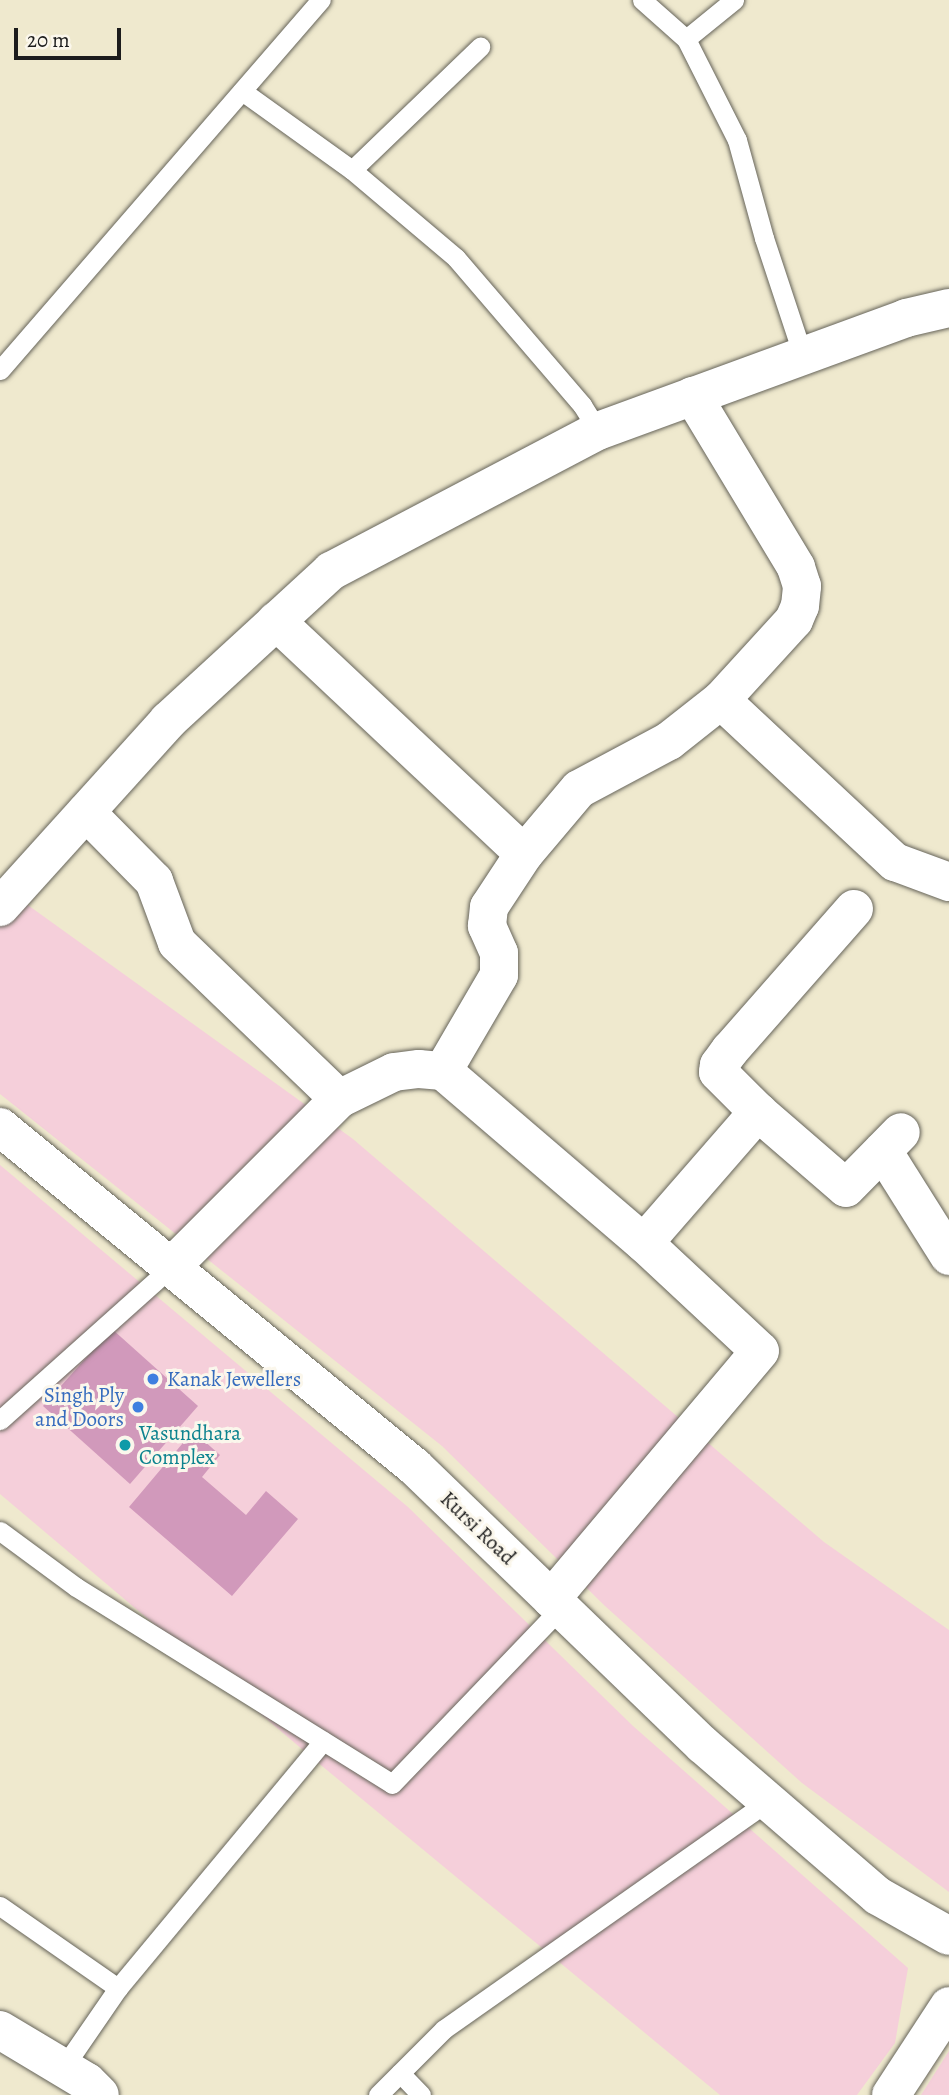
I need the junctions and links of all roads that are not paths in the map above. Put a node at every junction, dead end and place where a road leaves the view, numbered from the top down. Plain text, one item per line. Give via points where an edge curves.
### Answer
1 (321, 0) edge
2 (642, 0) edge
3 (734, 0) edge
4 (686, 39) junction
5 (480, 47) dead end
6 (242, 91) junction
7 (352, 170) junction
8 (949, 308) edge
9 (803, 356) junction
10 (0, 370) edge
11 (692, 396) junction
12 (598, 431) junction
13 (276, 621) junction
14 (721, 700) junction
15 (86, 813) junction
16 (524, 854) junction
17 (949, 881) edge
18 (0, 907) edge
19 (855, 909) dead end
20 (443, 1071) junction
21 (339, 1099) junction
22 (758, 1112) junction
23 (0, 1127) edge
24 (644, 1243) junction
25 (949, 1256) edge
26 (171, 1268) junction
27 (0, 1420) edge
28 (0, 1531) edge
29 (556, 1604) junction
30 (323, 1741) junction
31 (768, 1801) junction
32 (0, 1906) edge
33 (949, 1936) edge
34 (118, 1988) junction
35 (949, 2006) edge
36 (0, 2030) edge
37 (63, 2068) junction
38 (400, 2073) junction
39 (100, 2095) edge
40 (378, 2095) edge
41 (421, 2095) edge
42 (891, 2095) edge

1 - 6 lane
2 - 4 lane
3 - 4 lane
4 - 9 lane via 737,139
5 - 7 lane
6 - 7 lane
6 - 10 lane
7 - 12 lane via 456,258 582,405
8 - 9 street via 906,318
9 - 11 street
11 - 12 street
11 - 14 street via 796,568 802,586 794,620
12 - 13 street via 331,570
13 - 15 street via 168,722
13 - 16 street
14 - 16 street via 669,741 579,789
14 - 17 street via 895,862
15 - 18 street
15 - 21 street via 154,881 177,943
16 - 20 street via 489,907 487,926 499,953 499,975
19 - 22 street via 719,1065 721,1078
20 - 21 street via 394,1072
20 - 24 street
21 - 26 street
22 - 24 street
22 - 25 street via 846,1188 892,1141
23 - 26 street, Kursi Road
24 - 29 street via 760,1352
26 - 27 lane
26 - 29 street, Kursi Road via 415,1467
28 - 30 lane via 76,1587
29 - 30 lane via 392,1784
29 - 31 street, Kursi Road
30 - 34 lane
31 - 33 street, Kursi Road via 878,1895
31 - 38 lane via 444,2029
32 - 34 lane
34 - 37 lane
35 - 42 street
36 - 37 street
37 - 39 street
38 - 40 lane
38 - 41 lane

